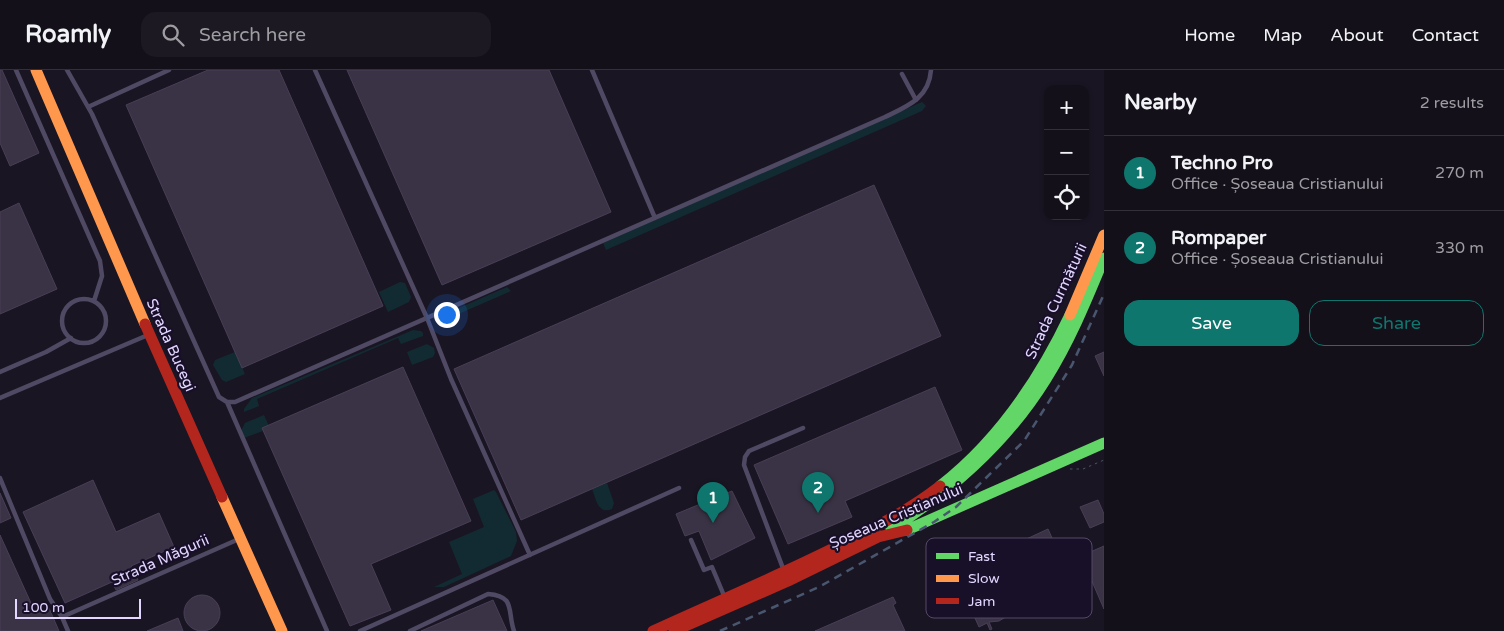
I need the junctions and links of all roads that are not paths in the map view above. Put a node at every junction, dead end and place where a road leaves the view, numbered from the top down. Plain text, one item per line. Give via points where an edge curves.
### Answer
1 (16, 70) edge
2 (36, 70) edge
3 (67, 70) edge
4 (169, 70) edge
5 (315, 70) edge
6 (592, 70) edge
7 (931, 70) edge
8 (902, 74) dead end
9 (916, 100) junction
10 (88, 107) junction
11 (655, 218) junction
12 (1104, 235) edge
13 (1104, 258) edge
14 (94, 301) junction
15 (427, 318) junction
16 (149, 334) junction
17 (71, 338) junction
18 (0, 372) edge
19 (0, 398) edge
20 (227, 402) junction
21 (803, 428) dead end
22 (1104, 443) edge
23 (0, 478) edge
24 (679, 488) dead end
25 (858, 536) joint
26 (878, 537) junction
27 (240, 538) junction
28 (691, 540) dead end
29 (530, 555) junction
30 (784, 572) junction
31 (725, 599) junction
32 (62, 617) junction
33 (68, 631) edge
34 (282, 631) edge
35 (328, 631) edge
36 (360, 631) edge
37 (410, 631) edge
38 (514, 631) edge
39 (653, 631) edge
40 (674, 631) edge

1 - 14 lane via 100,261 102,276
2 - 16 main road, Strada Bucegi
3 - 10 lane
4 - 10 lane
5 - 15 lane
6 - 11 lane
7 - 9 lane via 929,84
8 - 9 lane
9 - 11 lane via 886,117
10 - 20 lane via 220,398
11 - 15 lane
12 - 25 main road, Strada Curmăturii via 1060,334 1009,416 990,439 940,485 912,506
13 - 26 main road, Strada Curmăturii via 1062,351 1015,424 978,464 937,499
14 - 17 lane via 73,301 64,312 63,326
14 - 17 lane via 106,318 103,333 84,343
15 - 20 lane via 235,402
15 - 29 lane
16 - 19 lane
16 - 27 main road, Strada Bucegi
17 - 18 lane
20 - 35 lane
21 - 30 lane via 749,451 745,457 744,465
22 - 26 main road, Șoseaua Cristianului via 921,524
23 - 32 lane via 50,599
24 - 29 lane
25 - 30 main road, Șoseaua Cristianului
26 - 40 main road, Șoseaua Cristianului
27 - 32 lane, Strada Măgurii
27 - 34 main road, Strada Bucegi
28 - 31 lane via 704,570 712,567
29 - 36 lane
30 - 31 main road, Șoseaua Cristianului
31 - 39 main road, Șoseaua Cristianului
32 - 33 lane
37 - 38 lane via 488,594 498,594 510,607

